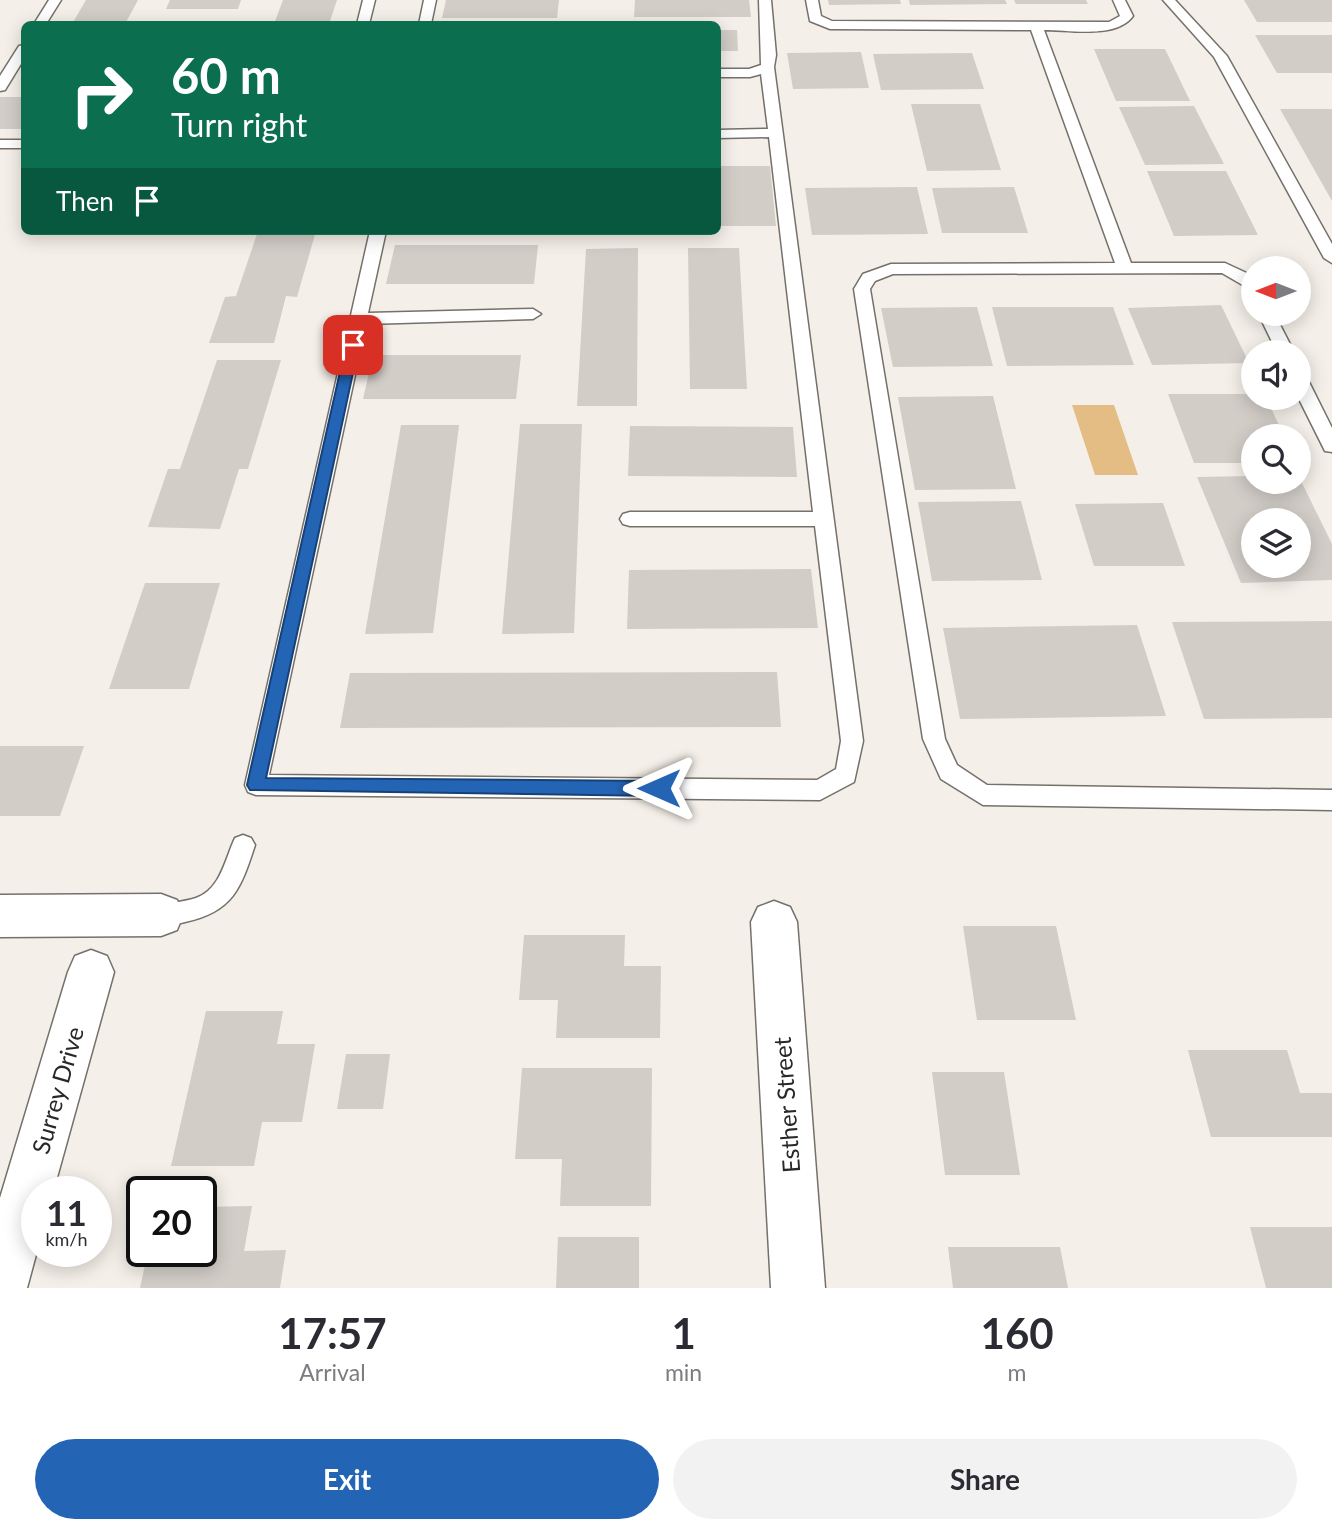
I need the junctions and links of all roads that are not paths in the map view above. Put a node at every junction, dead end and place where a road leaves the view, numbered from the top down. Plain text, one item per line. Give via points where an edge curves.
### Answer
1 (55, 0) edge
2 (369, 0) edge
3 (430, 0) edge
4 (765, 0) edge
5 (812, 0) edge
6 (1119, 0) edge
7 (1169, 0) edge
8 (42, 21) edge
9 (364, 21) edge
10 (426, 21) edge
11 (1036, 26) junction
12 (21, 53) edge
13 (767, 67) junction
14 (721, 73) edge
15 (0, 87) edge
16 (775, 133) junction
17 (721, 134) edge
18 (0, 144) edge
19 (21, 144) edge
20 (377, 235) edge
21 (1332, 258) edge
22 (1125, 268) junction
23 (1241, 277) edge
24 (533, 314) dead end
25 (358, 319) junction
26 (1311, 404) edge
27 (1332, 446) edge
28 (630, 519) dead end
29 (824, 519) junction
30 (1332, 800) edge
31 (243, 845) dead end
32 (161, 915) joint
33 (0, 916) edge
34 (774, 922) dead end
35 (91, 972) dead end
36 (0, 1288) edge
37 (798, 1288) edge

1 - 8 lane
2 - 9 lane
3 - 10 lane
4 - 13 lane
5 - 11 lane via 815,18 830,25
6 - 11 lane via 1127,16 1121,23
7 - 21 lane via 1220,56
11 - 22 lane
12 - 15 lane
13 - 14 lane via 750,73
13 - 16 lane
16 - 17 lane
16 - 29 lane
18 - 19 lane
20 - 25 lane
22 - 23 lane via 1225,268
22 - 30 lane via 891,269 869,278 862,289 934,739 949,772 982,795
24 - 25 lane
25 - 29 lane via 256,785 820,790 846,775 852,741
26 - 27 lane
28 - 29 lane
31 - 32 lane via 232,881 222,895 199,910
32 - 33 street
34 - 37 street, Esther Street
35 - 36 street, Surrey Drive

